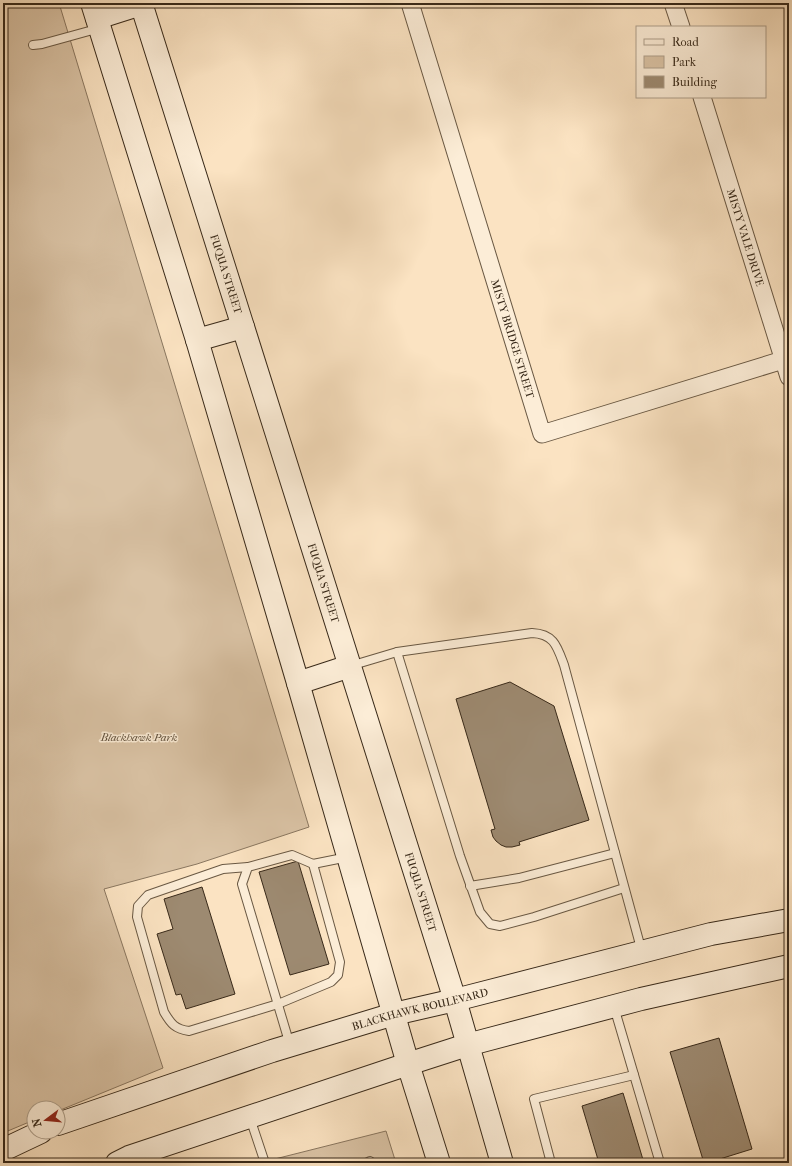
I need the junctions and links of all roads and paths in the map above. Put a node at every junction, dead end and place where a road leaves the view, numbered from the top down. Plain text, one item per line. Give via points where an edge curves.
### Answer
1 (141, 3) edge
2 (410, 3) edge
3 (673, 3) edge
4 (97, 16) edge
5 (681, 26) edge
6 (33, 45) dead end
7 (702, 98) edge
8 (243, 327) junction
9 (197, 340) junction
10 (783, 360) junction
11 (789, 377) edge
12 (397, 652) junction
13 (350, 666) junction
14 (298, 683) junction
15 (615, 853) junction
16 (349, 857) junction
17 (313, 864) junction
18 (248, 867) junction
19 (470, 886) junction
20 (624, 888) junction
21 (789, 920) edge
22 (642, 952) junction
23 (789, 966) edge
24 (455, 1000) junction
25 (278, 1004) junction
26 (614, 1006) junction
27 (394, 1014) junction
28 (467, 1045) junction
29 (290, 1046) junction
30 (408, 1064) junction
31 (634, 1074) junction
32 (250, 1117) junction
33 (66, 1121) edge
34 (28, 1140) edge
35 (6, 1154) edge
36 (117, 1163) edge
37 (265, 1163) edge
38 (366, 1163) edge
39 (372, 1163) edge
40 (439, 1163) edge
41 (502, 1163) edge
42 (551, 1163) edge
43 (660, 1163) edge

1 - 4 main road
1 - 8 main road, FUQUA STREET
2 - 10 street, MISTY BRIDGE STREET via 542,434
3 - 5 street
4 - 6 lane via 42,44
4 - 9 main road
7 - 10 street, MISTY VALE DRIVE
8 - 9 main road
8 - 13 main road, FUQUA STREET
9 - 14 main road
10 - 11 street, MISTY VALE DRIVE
12 - 13 lane
12 - 15 lane via 532,633 541,633 550,638 558,647 564,665
12 - 19 lane
13 - 14 main road
13 - 24 main road, FUQUA STREET
14 - 16 main road
15 - 19 lane via 519,878
15 - 20 lane
16 - 17 lane
16 - 27 main road
17 - 18 lane via 292,855
17 - 25 lane via 340,962 338,975 331,982
18 - 25 lane via 242,884
18 - 25 lane via 223,869 148,895 138,906 138,917 164,1012 170,1022 180,1030 189,1031
19 - 20 lane via 484,918 490,924 500,926
20 - 22 lane
21 - 22 main road, BLACKHAWK BOULEVARD via 711,934
22 - 24 main road, BLACKHAWK BOULEVARD
23 - 26 main road
24 - 27 main road, BLACKHAWK BOULEVARD
24 - 28 main road, FUQUA STREET
25 - 29 lane
26 - 28 main road
26 - 31 lane
27 - 29 main road, BLACKHAWK BOULEVARD
27 - 30 main road
28 - 30 main road
28 - 41 main road, FUQUA STREET
29 - 33 main road, BLACKHAWK BOULEVARD
30 - 32 main road
30 - 40 main road
31 - 42 lane via 534,1099
31 - 43 lane
32 - 36 main road
32 - 37 lane
34 - 35 main road
38 - 39 lane

